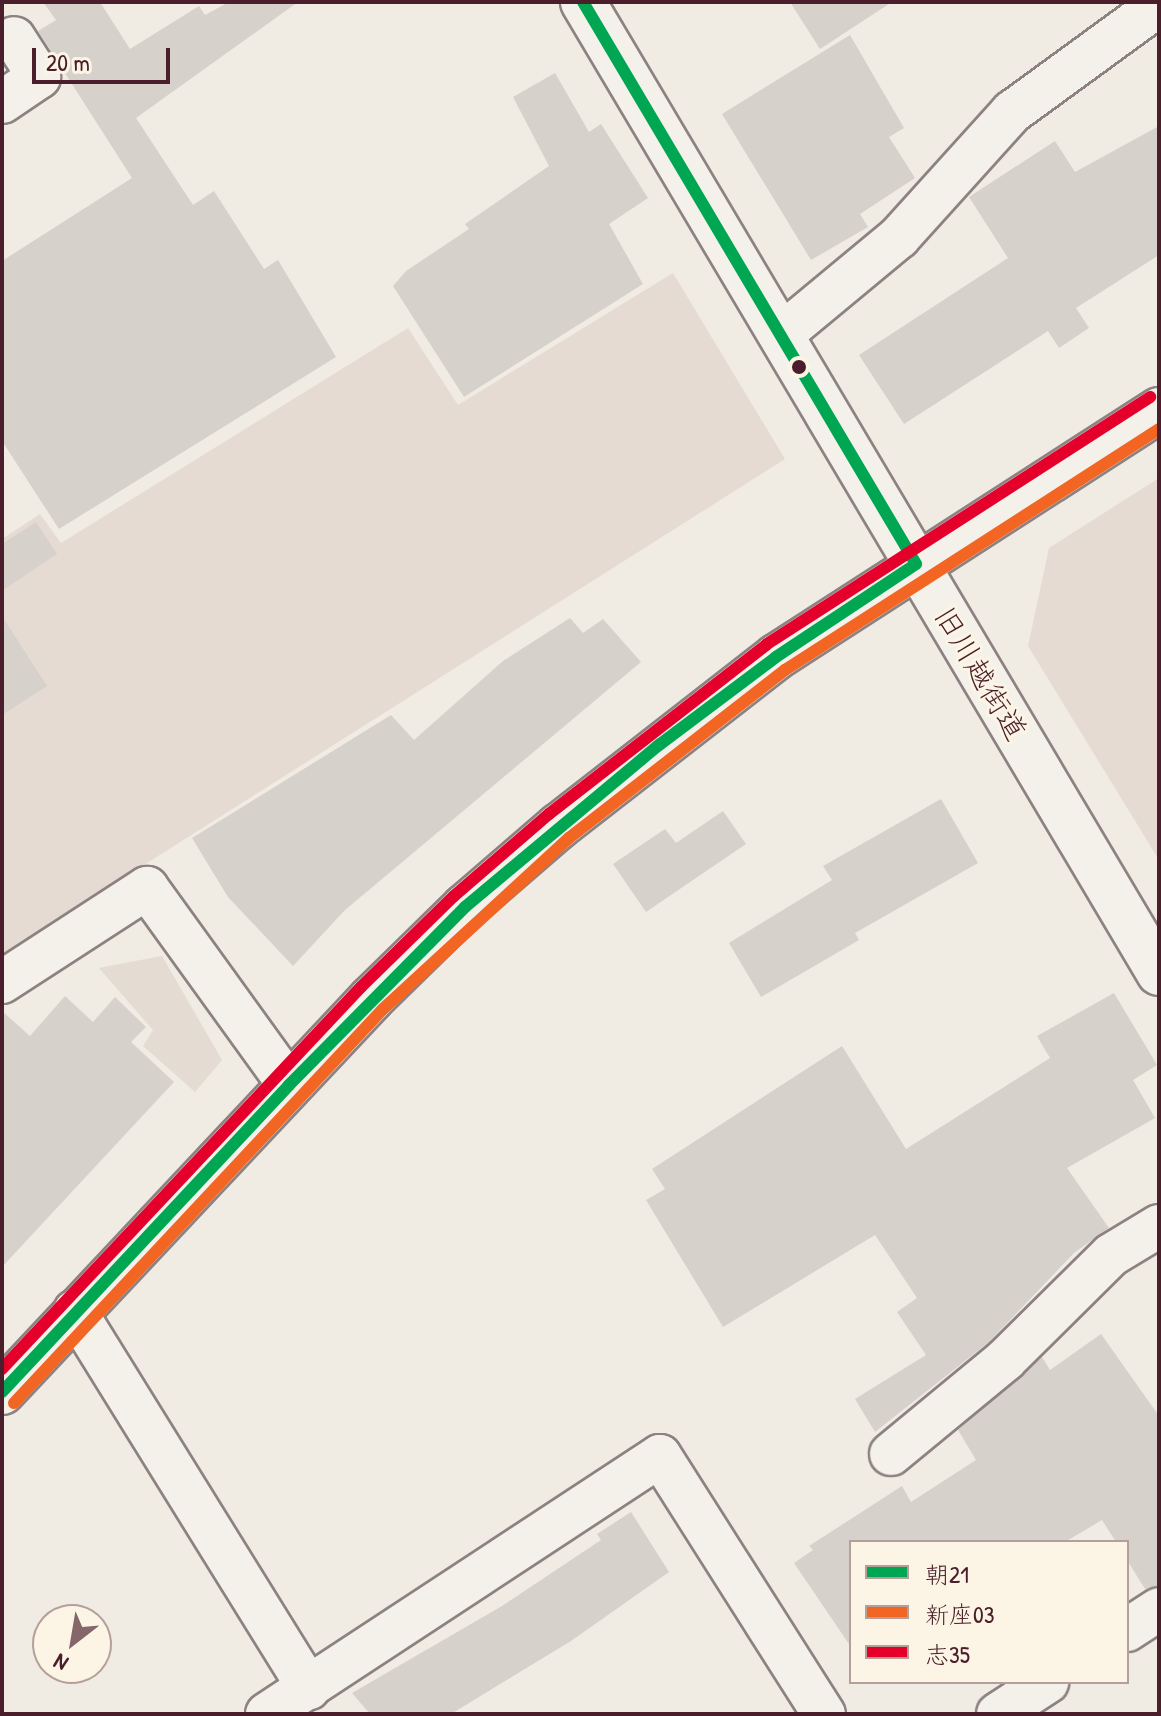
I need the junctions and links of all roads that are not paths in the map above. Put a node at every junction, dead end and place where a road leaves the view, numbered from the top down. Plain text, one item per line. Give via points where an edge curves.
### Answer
1 (583, 2) edge
2 (1159, 5) edge
3 (14, 38) dead end
4 (2, 102) edge
5 (781, 335) junction
6 (1159, 410) edge
7 (916, 564) junction
8 (1159, 971) edge
9 (2, 982) edge
10 (289, 1085) junction
11 (1159, 1226) edge
12 (75, 1311) junction
13 (2, 1392) edge
14 (891, 1454) dead end
15 (1159, 1609) edge
16 (1129, 1629) edge
17 (1044, 1684) edge
18 (309, 1688) junction
19 (267, 1714) edge
20 (824, 1714) edge
21 (998, 1714) edge

1 - 5 street, 旧川越街道
2 - 5 street via 1012,112 899,237
3 - 4 street via 39,77
5 - 7 street, 旧川越街道
6 - 7 street
7 - 8 street, 旧川越街道
7 - 10 street via 776,657 559,826 465,907
9 - 10 street via 147,888
10 - 12 street
11 - 14 street via 1111,1255 1005,1360
12 - 13 street
12 - 18 street
15 - 16 street
17 - 21 street
18 - 19 street
18 - 20 street via 660,1456

